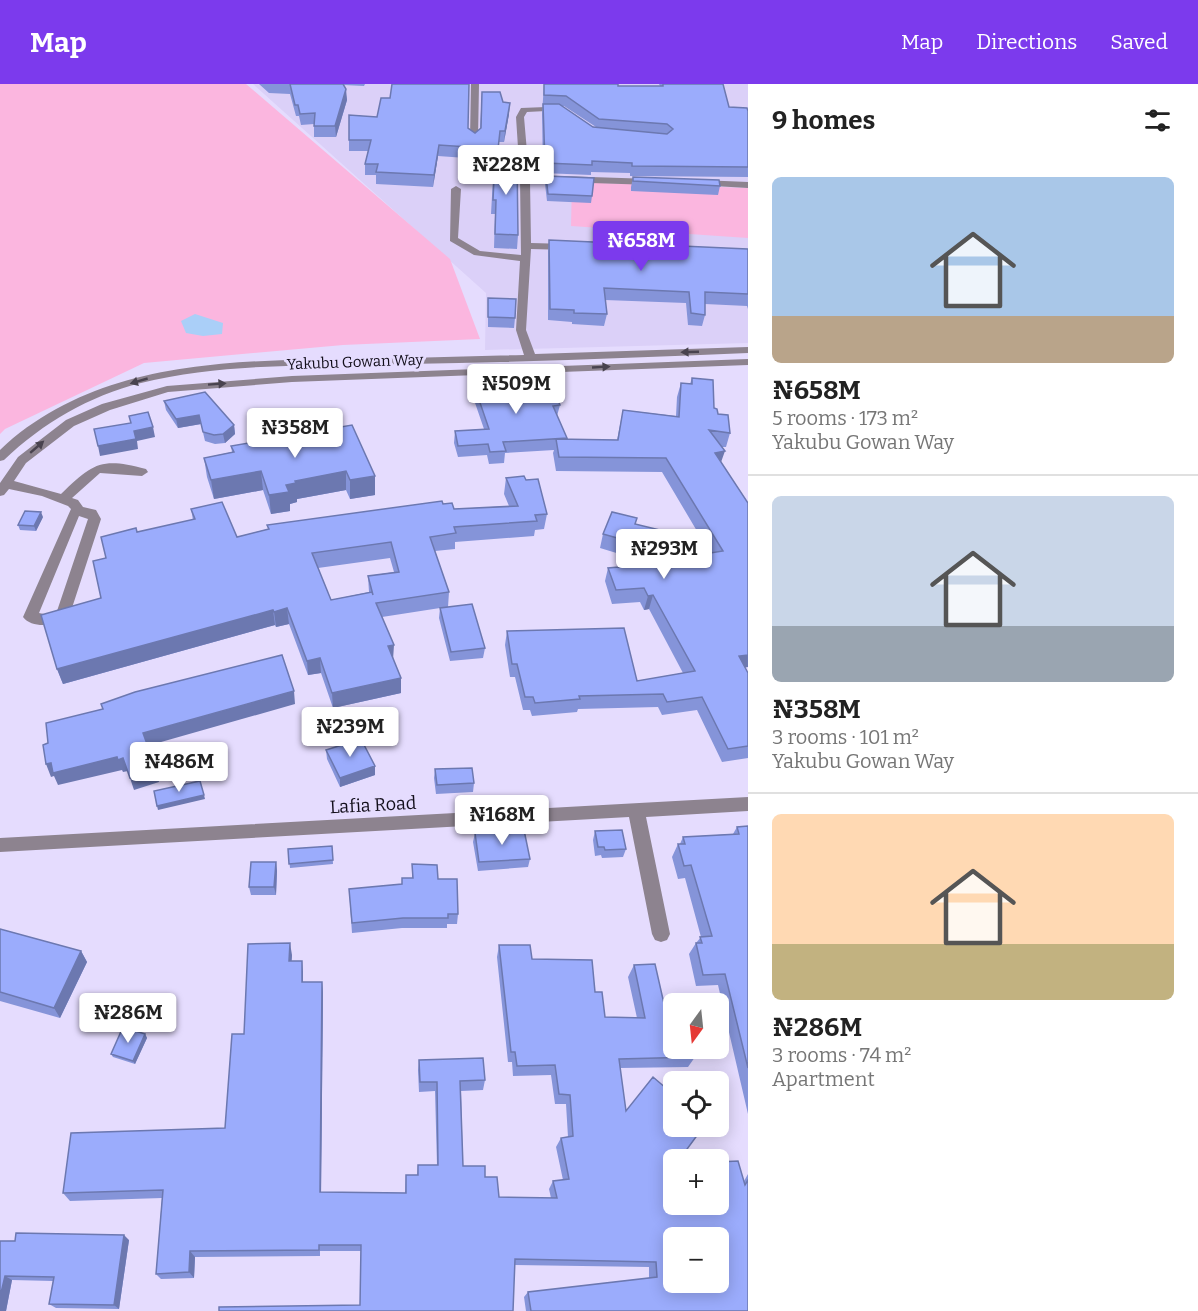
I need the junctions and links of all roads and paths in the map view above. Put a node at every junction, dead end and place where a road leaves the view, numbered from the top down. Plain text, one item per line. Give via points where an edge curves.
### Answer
1 (475, 84) edge
2 (571, 117) edge
3 (474, 139) edge
4 (525, 178) junction
5 (664, 182) edge
6 (688, 183) edge
7 (748, 184) edge
8 (456, 189) dead end
9 (526, 246) junction
10 (585, 248) edge
11 (525, 258) junction
12 (748, 350) edge
13 (530, 356) junction
14 (416, 361) junction
15 (748, 362) edge
16 (420, 375) junction
17 (0, 457) edge
18 (142, 472) dead end
19 (4, 488) edge
20 (63, 499) junction
21 (79, 511) junction
22 (748, 804) edge
23 (636, 810) junction
24 (0, 845) edge
25 (661, 934) dead end

1 - 3 street
2 - 4 street via 560,110 546,109 524,110 520,114
4 - 5 street
4 - 9 street
6 - 7 street
8 - 11 street via 453,239 462,248 479,254
9 - 10 street
9 - 11 street
11 - 13 street via 521,330
12 -> 13 street, Yakubu Gowan Way
13 - 14 street, Yakubu Gowan Way
14 - 16 street
14 -> 17 street, Yakubu Gowan Way via 249,366 159,376 90,398 54,415
16 -> 15 street, Yakubu Gowan Way
19 -> 16 street, Yakubu Gowan Way via 22,460 70,423 137,396 212,384
18 - 20 street via 109,467 92,471
19 - 20 street
20 - 21 street via 73,502
21 - 21 street via 74,513 30,617 50,620 63,614 95,519 91,513
22 - 23 street, Lafia Road
23 - 24 street, Lafia Road
23 - 25 street

